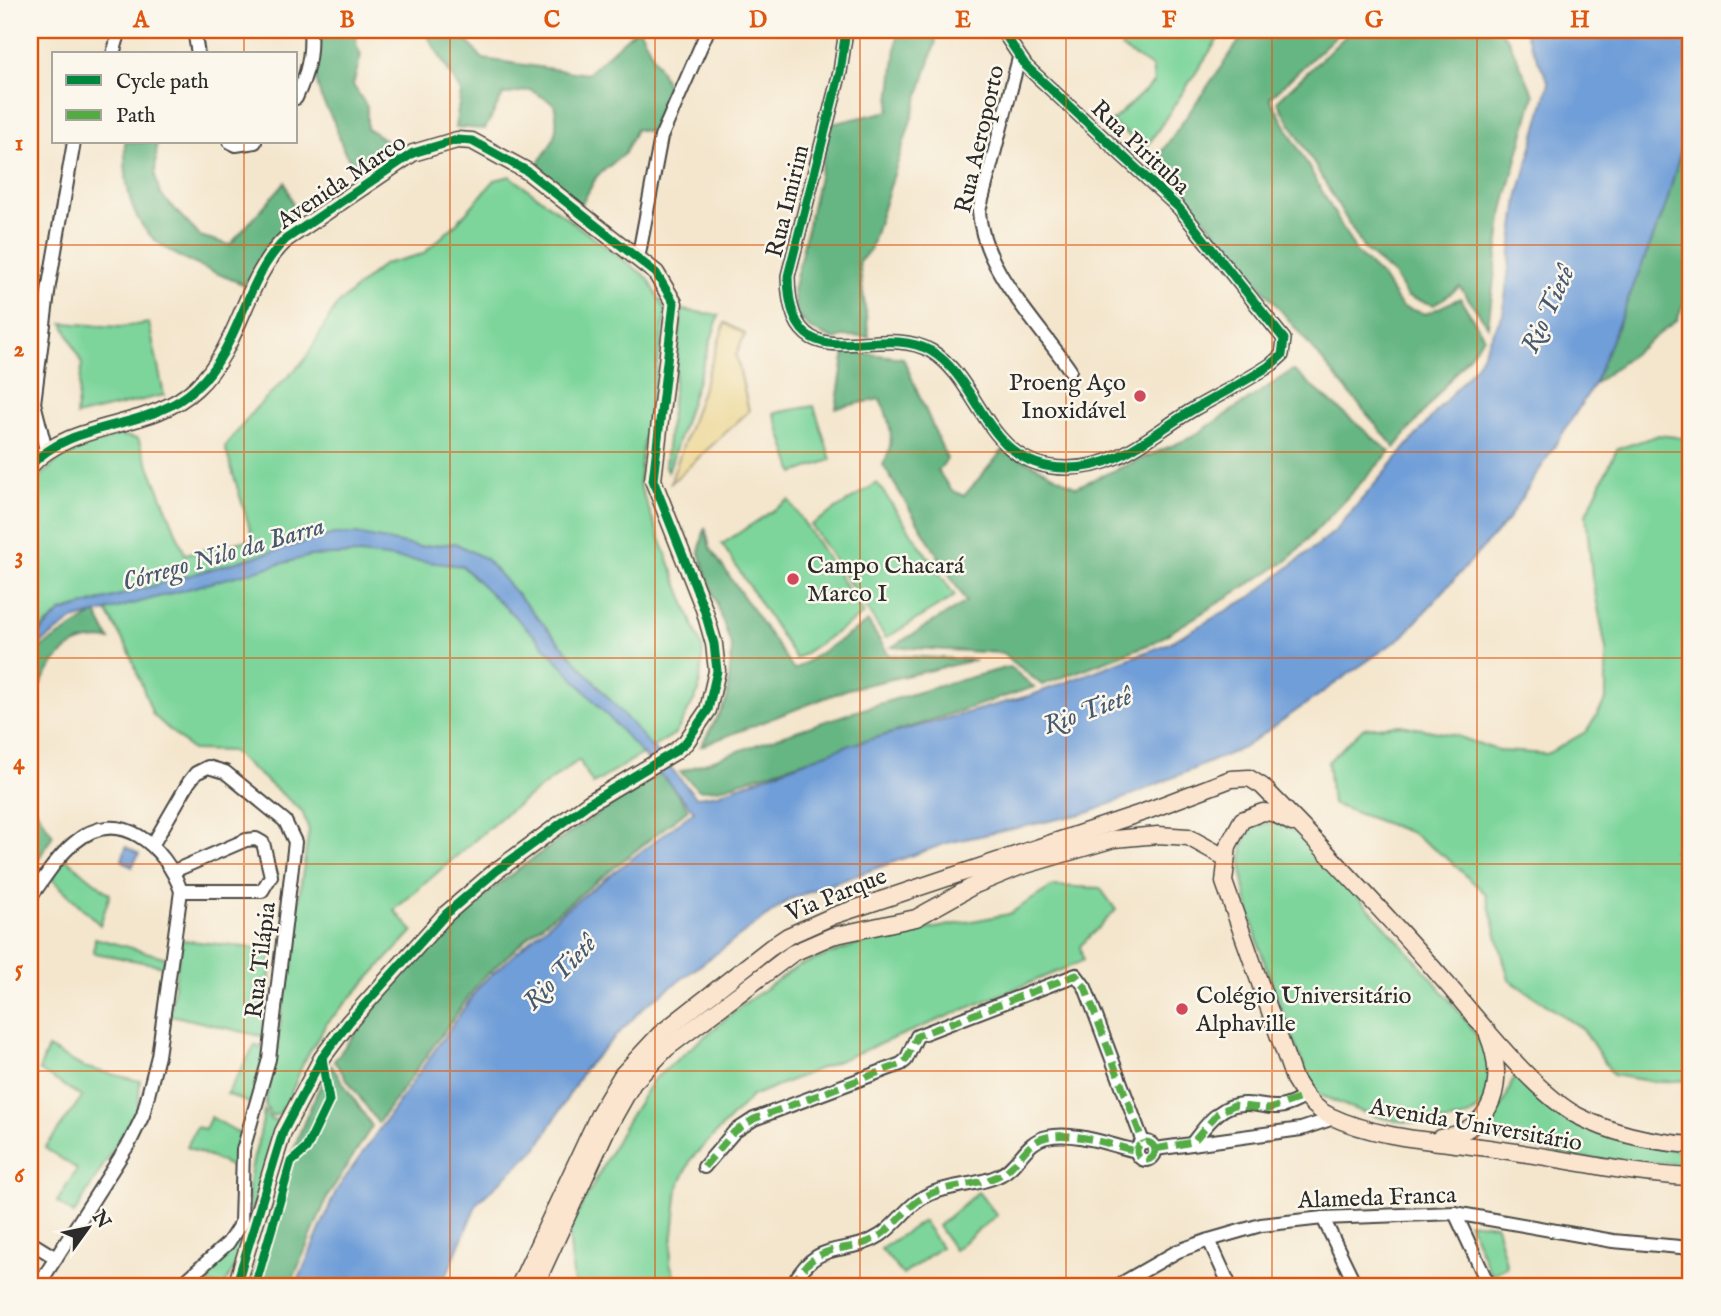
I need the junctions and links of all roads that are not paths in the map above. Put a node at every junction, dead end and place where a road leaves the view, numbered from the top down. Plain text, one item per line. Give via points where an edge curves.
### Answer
1 (120, 30) edge
2 (194, 30) edge
3 (310, 30) edge
4 (708, 30) edge
5 (846, 30) edge
6 (1002, 30) edge
7 (114, 52) edge
8 (198, 52) edge
9 (1019, 58) junction
10 (298, 93) edge
11 (74, 144) edge
12 (638, 259) junction
13 (1278, 328) joint
14 (1070, 370) dead end
15 (32, 402) edge
16 (46, 450) junction
17 (30, 466) edge
18 (1249, 778) joint
19 (1302, 828) junction
20 (153, 844) junction
21 (1226, 858) junction
22 (174, 871) junction
23 (912, 888) junction
24 (181, 891) junction
25 (30, 898) edge
26 (916, 918) junction
27 (1487, 1032) junction
28 (1304, 1097) junction
29 (1283, 1106) junction
30 (1334, 1118) junction
31 (1290, 1130) junction
32 (1431, 1139) junction
33 (1193, 1142) junction
34 (1691, 1145) edge
35 (1140, 1147) junction
36 (704, 1167) dead end
37 (1691, 1177) edge
38 (1455, 1213) junction
39 (1323, 1218) junction
40 (1209, 1240) junction
41 (30, 1242) edge
42 (1691, 1248) edge
43 (56, 1258) junction
44 (193, 1280) edge
45 (38, 1286) edge
46 (180, 1286) edge
47 (236, 1286) edge
48 (519, 1286) edge
49 (536, 1286) edge
50 (792, 1286) edge
51 (1116, 1286) edge
52 (1230, 1286) edge
53 (1356, 1286) edge
54 (1489, 1286) edge

1 - 7 street
2 - 8 street
3 - 10 street via 312,51
4 - 12 street via 658,148
5 - 13 street, Rua Imirim via 840,72 788,276 792,314 814,338 836,345 908,343 934,353 997,436 1017,453 1064,469 1122,457 1272,364 1285,346
6 - 9 street, Rua Pirituba
9 - 13 street, Rua Pirituba via 1168,196
9 - 14 street, Rua Aeroporto via 979,212 980,225 991,259
11 - 15 street
12 - 16 main road, Avenida Marco via 527,171 487,147 457,140 422,150 286,239 269,255 224,354 184,399
12 - 47 main road, Avenida Marco via 656,273 674,303 653,480 714,644 717,671 708,710 674,752 519,852 446,914 349,1022 322,1058 284,1132
15 - 16 street
16 - 17 main road, Avenida Marco
18 - 19 main road, Avenida Universitário
18 - 23 main road, Via Parque via 1216,784
19 - 21 main road via 1273,813 1255,814 1235,828
19 - 27 main road, Avenida Universitário
20 - 22 street
20 - 25 street via 132,832 93,831 75,841
20 - 44 street, Rua Tilápia via 196,773 208,767 225,772 285,821 295,842 269,1059 243,1150 241,1223
21 - 26 main road, Via Parque via 1188,837 1114,839 1019,867
21 - 28 main road, Avenida Universitário via 1224,882
22 - 24 street
22 - 24 street via 246,840 263,842 271,876 262,891
23 - 26 main road
23 - 48 main road, Via Parque via 788,936 647,1045 610,1094
24 - 43 street via 158,1056 143,1115
26 - 49 main road, Via Parque via 832,936 793,953 647,1066 619,1105
27 - 32 main road via 1498,1072 1496,1093 1486,1112 1462,1132
27 - 34 main road, Avenida Universitário via 1547,1093 1578,1116 1648,1140
28 - 29 street
28 - 30 main road, Avenida Universitário
29 - 31 street
29 - 33 street via 1234,1105 1218,1113
30 - 31 street
30 - 32 main road, Avenida Universitário via 1380,1132
31 - 33 street
32 - 37 main road, Avenida Universitário via 1597,1169
33 - 35 street via 1156,1149 1149,1161 1143,1161
35 - 36 street via 1085,987 1076,975 917,1036 901,1064 754,1119 734,1132
35 - 50 street via 1072,1136 1042,1138 1002,1174 933,1192 879,1236 828,1250 811,1261
38 - 39 street, Alameda Franca
38 - 42 street, Alameda Franca via 1613,1241
38 - 54 street
39 - 40 street, Alameda Franca via 1261,1225
39 - 53 street
40 - 51 street, Alameda Franca via 1178,1251
40 - 52 street
41 - 43 street
43 - 45 street
44 - 46 street, Rua Tilápia

